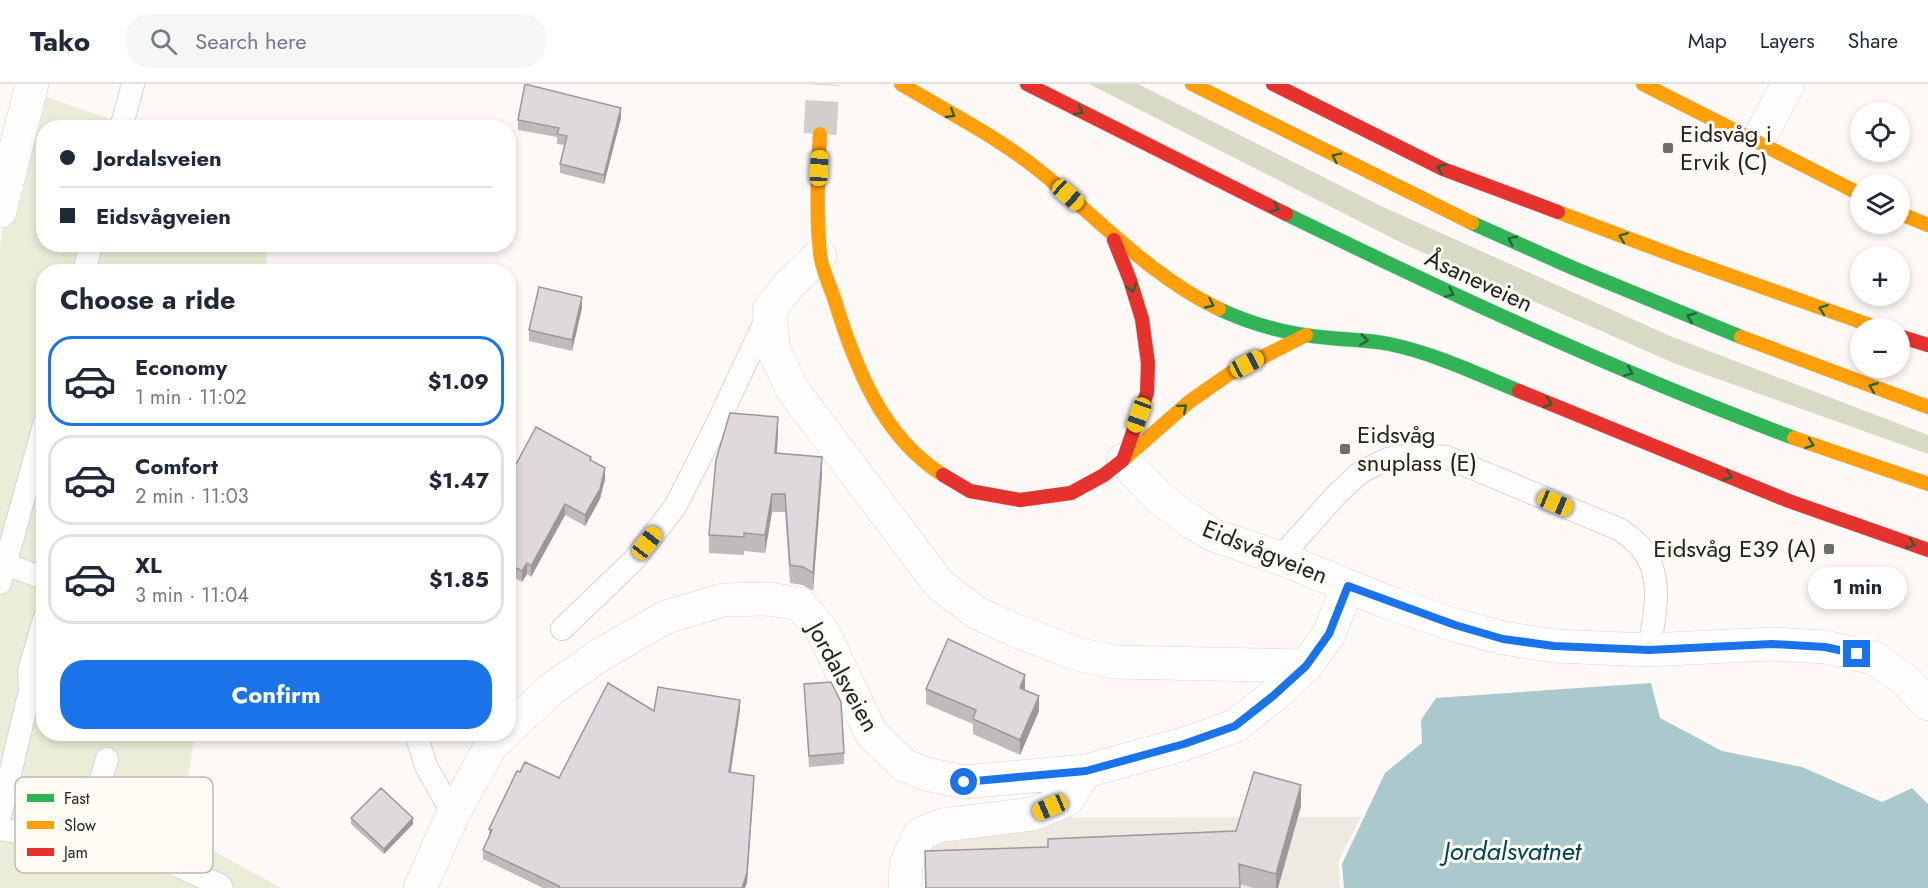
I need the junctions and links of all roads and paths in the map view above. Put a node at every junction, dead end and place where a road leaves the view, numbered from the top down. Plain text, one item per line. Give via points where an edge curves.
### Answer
1 (33, 84) edge
2 (133, 84) edge
3 (901, 84) edge
4 (1027, 84) edge
5 (1192, 84) edge
6 (1274, 84) edge
7 (1643, 84) edge
8 (1788, 84) edge
9 (123, 120) edge
10 (820, 134) tunnel mouth
11 (1758, 141) junction
12 (1850, 189) edge
13 (0, 211) edge
14 (1910, 218) edge
15 (1928, 225) edge
16 (1112, 234) junction
17 (820, 255) junction
18 (770, 311) junction
19 (1850, 318) edge
20 (1306, 335) junction
21 (1910, 339) edge
22 (1928, 345) edge
23 (1928, 407) edge
24 (36, 454) edge
25 (1123, 460) junction
26 (1928, 484) edge
27 (1928, 550) edge
28 (1280, 558) junction
29 (3, 574) edge
30 (36, 577) edge
31 (1348, 586) junction
32 (562, 629) dead end
33 (36, 647) edge
34 (1649, 650) junction
35 (1306, 666) junction
36 (1928, 705) edge
37 (516, 722) edge
38 (418, 741) edge
39 (496, 741) edge
40 (107, 759) dead end
41 (1086, 771) junction
42 (102, 777) edge
43 (453, 814) junction
44 (0, 816) edge
45 (0, 829) edge
46 (15, 831) edge
47 (194, 873) edge
48 (222, 888) edge
49 (420, 888) edge
50 (905, 888) edge

1 - 13 street
2 - 9 lane
3 -> 16 main road via 1037,169
4 -> 26 main road, Åsaneveien via 1414,277 1552,339 1804,442
23 -> 5 main road via 1571,267 1422,199
19 -> 6 main road via 1443,170
7 - 11 main road
8 - 11 street
10 - 17 main road
11 - 12 main road
14 - 15 main road
16 -> 20 main road via 1147,266 1198,299 1233,315
16 -> 25 main road via 1142,319 1148,363 1147,393
17 - 18 street via 788,286
17 - 25 main road via 844,330 870,392 900,439 934,469 970,490 1020,500 1071,493
18 - 32 lane via 675,507 633,561
18 - 35 street via 774,350 792,389 939,584 977,613 1077,654 1114,662
25 -> 20 main road via 1189,402 1229,374
20 -> 27 main road via 1382,342 1440,359 1789,501
21 - 22 main road
24 - 29 lane
25 - 28 street, Eidsvågveien via 1187,519 1214,535
28 - 31 street, Eidsvågveien
28 - 34 lane via 1361,472 1387,459 1412,454 1446,457 1621,530 1642,549 1651,566 1657,593
29 - 30 lane
31 - 34 street, Eidsvågveien via 1503,639 1554,646
31 - 35 street, Jordalsveien via 1329,634
33 - 44 lane via 29,671 30,690
34 - 36 street, Eidsvågveien via 1772,644 1825,647 1874,658 1905,680
35 - 41 street, Jordalsveien via 1235,726
37 - 41 street, Jordalsveien via 554,687 666,617 723,600 769,599 800,604 823,632 871,733 904,765 964,782
38 - 43 lane via 426,766
39 - 43 street
40 - 42 lane
41 - 50 street via 1067,800 1033,814 942,825 920,834 906,864
43 - 49 street
45 - 46 lane
47 - 48 lane

